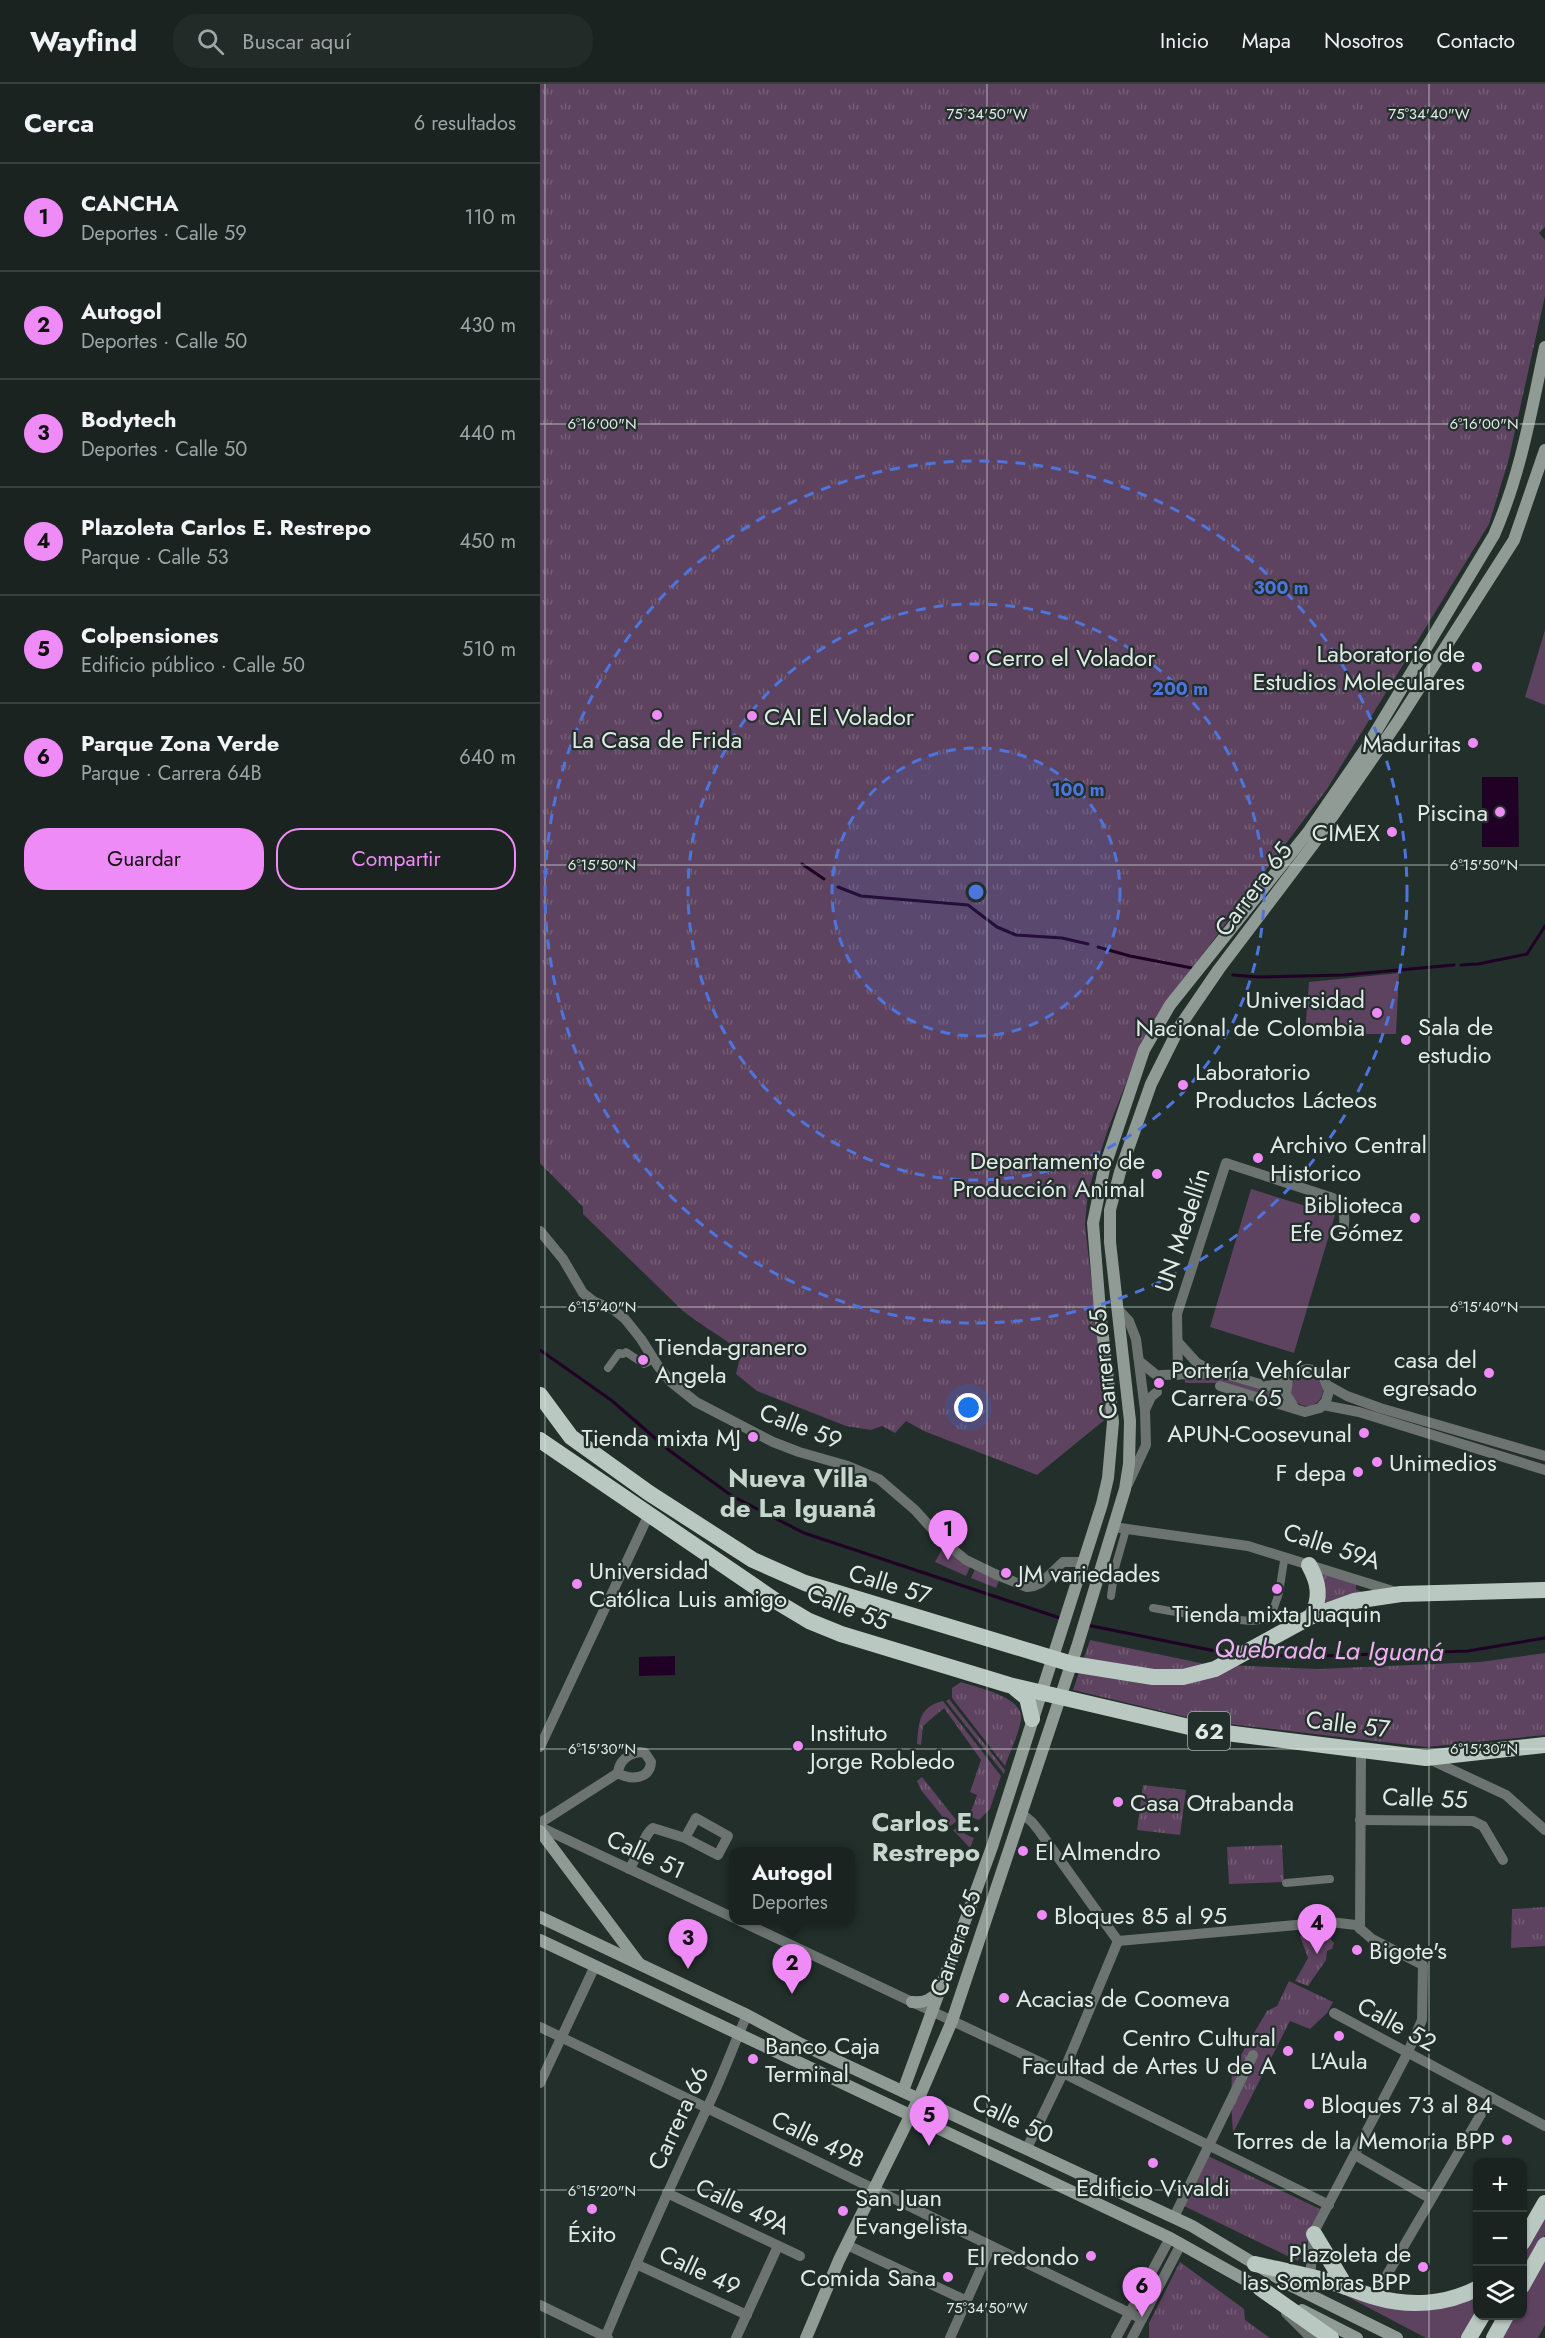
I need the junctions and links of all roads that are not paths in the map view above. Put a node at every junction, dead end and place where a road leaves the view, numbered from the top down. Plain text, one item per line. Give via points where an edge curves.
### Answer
1 (1545, 346) edge
2 (1545, 450) edge
3 (540, 1231) edge
4 (1342, 1235) dead end
5 (1119, 1310) junction
6 (1178, 1342) junction
7 (654, 1359) junction
8 (1139, 1360) junction
9 (608, 1368) dead end
10 (1214, 1373) junction
11 (1179, 1374) junction
12 (1288, 1380) junction
13 (1220, 1386) dead end
14 (1329, 1386) junction
15 (1157, 1392) dead end
16 (540, 1395) edge
17 (1323, 1405) junction
18 (1294, 1407) junction
19 (1145, 1410) junction
20 (571, 1437) junction
21 (540, 1440) edge
22 (559, 1452) junction
23 (1545, 1456) edge
24 (1545, 1470) edge
25 (1125, 1489) junction
26 (649, 1514) junction
27 (1096, 1521) junction
28 (1119, 1530) junction
29 (1284, 1561) dead end
30 (1103, 1564) junction
31 (1309, 1564) junction
32 (1082, 1565) junction
33 (1545, 1590) edge
34 (1401, 1594) junction
35 (1112, 1596) dead end
36 (1153, 1608) dead end
37 (1312, 1616) junction
38 (1274, 1637) joint
39 (1052, 1658) junction
40 (1072, 1664) junction
41 (1009, 1685) junction
42 (1040, 1694) junction
43 (1060, 1698) junction
44 (1032, 1719) junction
45 (1545, 1745) edge
46 (540, 1747) edge
47 (1361, 1751) junction
48 (1426, 1758) junction
49 (618, 1773) dead end
50 (1021, 1813) junction
51 (1360, 1820) junction
52 (540, 1827) edge
53 (1545, 1830) edge
54 (685, 1838) dead end
55 (1503, 1860) dead end
56 (629, 1869) junction
57 (1330, 1879) dead end
58 (1286, 1883) dead end
59 (729, 1916) edge
60 (540, 1917) edge
61 (749, 1925) edge
62 (1360, 1929) junction
63 (540, 1940) edge
64 (1118, 1941) junction
65 (621, 1956) junction
66 (638, 1964) junction
67 (595, 1966) junction
68 (941, 1989) junction
69 (912, 2002) junction
70 (933, 2012) junction
71 (1334, 2013) dead end
72 (747, 2015) junction
73 (952, 2020) junction
74 (540, 2027) edge
75 (739, 2034) junction
76 (561, 2038) junction
77 (1407, 2054) junction
78 (1253, 2055) dead end
79 (1063, 2073) junction
80 (540, 2083) edge
81 (903, 2091) junction
82 (919, 2098) junction
83 (1489, 2100) junction
84 (707, 2108) junction
85 (910, 2115) junction
86 (1545, 2129) edge
87 (1209, 2145) junction
88 (1028, 2148) junction
89 (1355, 2155) junction
90 (874, 2189) junction
91 (667, 2193) junction
92 (1431, 2199) junction
93 (1545, 2203) edge
94 (1329, 2205) junction
95 (1174, 2217) junction
96 (1314, 2234) junction
97 (1527, 2234) edge
98 (1175, 2241) junction
99 (847, 2245) junction
100 (1545, 2245) edge
101 (778, 2246) junction
102 (991, 2246) junction
103 (800, 2256) dead end
104 (636, 2264) junction
105 (1255, 2264) junction
106 (1310, 2277) junction
107 (1527, 2277) edge
108 (1346, 2287) junction
109 (1260, 2288) junction
110 (1473, 2290) edge
111 (1309, 2295) junction
112 (1374, 2297) junction
113 (967, 2301) junction
114 (540, 2304) edge
115 (1129, 2313) junction
116 (747, 2315) junction
117 (1142, 2319) junction
118 (1480, 2320) edge
119 (1504, 2320) edge
120 (606, 2338) edge
121 (736, 2338) edge
122 (806, 2338) edge
123 (950, 2338) edge
124 (1116, 2338) edge
125 (1132, 2338) edge
126 (1311, 2338) edge
127 (1331, 2338) edge
128 (1357, 2338) edge
129 (1397, 2338) edge
130 (1470, 2338) edge
131 (1494, 2338) edge

1 - 27 main road, Carrera 65 via 1514,486 1494,535 1366,748 1309,831 1170,1005 1141,1060 1107,1159 1093,1223 1113,1422 1108,1478
2 - 5 main road, Carrera 65 via 1514,540 1391,732 1312,846 1219,969 1168,1047 1151,1084 1112,1200 1110,1242
3 - 7 street, Calle 59 via 583,1293 625,1320
4 - 6 street, UN Medellín via 1344,1212 1333,1198 1226,1164 1177,1314
5 - 8 street via 1132,1327
5 - 25 main road, Carrera 65 via 1130,1421
6 - 10 street via 1197,1363
6 - 11 street
7 - 9 street via 644,1364 626,1352 619,1353
7 - 32 street, Calle 59 via 680,1391 752,1432 879,1479 943,1541 979,1567 1027,1587 1041,1583 1063,1562
8 - 11 street via 1158,1374
8 - 19 street
10 - 11 street
10 - 12 street via 1262,1386
12 - 14 street via 1301,1370 1313,1370
12 - 18 street via 1286,1394
13 - 18 street
14 - 17 street
14 - 23 street via 1380,1408
15 - 19 street
16 - 20 highway, Calle 57 / 62
17 - 18 street via 1310,1412
17 - 24 street
19 - 25 street via 1146,1445
20 - 22 highway
20 - 39 highway, Calle 57 / 62 via 659,1500 781,1574
21 - 22 highway, Calle 55 / 62
22 - 26 highway, Calle 55 / 62
25 - 28 main road, Carrera 65
26 - 41 highway, Calle 55 / 62 via 779,1603 815,1623
26 - 46 street
27 - 30 main road via 1109,1527
27 - 32 main road, Carrera 65
28 - 30 main road, Carrera 65
28 - 31 street, Calle 59A via 1238,1543
28 - 35 street
29 - 36 street via 1270,1619 1205,1617
30 - 40 main road, Carrera 65
31 - 34 street, Calle 59A
31 - 37 highway via 1319,1591
32 - 39 main road, Carrera 65
33 - 34 highway, 62
34 - 37 highway, Calle 59A / 62 via 1353,1601
37 - 38 highway, Calle 59A / 62
38 - 40 highway, Calle 57 / 62 via 1215,1669 1183,1677 1153,1677
39 - 40 highway, Calle 57 / 62
39 - 42 main road, Carrera 65
40 - 43 main road, Carrera 65
41 - 42 highway, Calle 55 / 62
41 - 44 highway via 1028,1698
42 - 43 highway, Calle 57 / 62
42 - 44 main road, Carrera 65
43 - 47 highway, Calle 57 / 62 via 1202,1730
43 - 50 main road, Carrera 65
44 - 68 main road, Carrera 65
45 - 48 highway, Calle 57 / 62
47 - 48 highway, Calle 57 / 62
47 - 51 street
48 - 53 street via 1506,1795
49 - 52 street
50 - 64 street via 1040,1832
50 - 73 main road, Carrera 65
51 - 55 street, Calle 55 via 1473,1821 1483,1826
51 - 62 street via 1355,1876
52 - 56 street, Calle 51
52 - 66 main road
54 - 56 street via 653,1828
56 - 59 street, Calle 51
57 - 58 street
60 - 65 main road, Calle 50
61 - 69 street
62 - 64 street via 1330,1922
62 - 77 street via 1378,1943 1423,1965 1422,2020
63 - 67 main road, Calle 50
64 - 79 street
65 - 66 main road, Calle 50
65 - 67 main road via 603,1959
66 - 72 main road, Calle 50
67 - 75 main road, Calle 50
67 - 76 street
68 - 69 main road via 924,2003
68 - 70 main road, Carrera 65
69 - 70 street
70 - 73 street
70 - 81 main road, Carrera 65
71 - 77 street, Calle 52
72 - 75 street, Carrera 66
72 - 81 main road, Calle 50
73 - 79 street
73 - 82 main road, Carrera 65
74 - 76 street, Calle 49B
75 - 84 street, Carrera 66
75 - 85 main road, Calle 50
76 - 80 street
76 - 84 street, Calle 49B
77 - 83 street, Calle 52
77 - 89 street
78 - 87 street
79 - 87 street
79 - 88 street
81 - 82 main road, Calle 50
82 - 85 main road, Carrera 65
82 - 88 main road, Calle 50
83 - 86 street, Calle 52
83 - 92 street
84 - 90 street, Calle 49B
84 - 91 street, Carrera 66
85 - 90 main road, Carrera 65
85 - 98 main road, Calle 50
87 - 94 street
87 - 95 street
88 - 95 main road, Calle 50
89 - 92 street
89 - 94 street
90 - 99 main road, Carrera 65
90 - 102 street, Calle 49B
91 - 101 street, Calle 49A
91 - 104 street, Carrera 66
92 - 112 street
93 - 97 highway
94 - 96 street
95 - 105 main road, Calle 50
96 - 106 street
96 - 108 highway
98 - 109 main road, Calle 50
98 - 115 street
98 - 117 street
99 - 113 street
99 - 122 main road, Carrera 65
100 - 107 highway
101 - 103 street, Calle 49A
101 - 116 street
102 - 113 street
102 - 115 street, Calle 49B
104 - 116 street, Calle 49
104 - 120 street, Carrera 66
105 - 106 highway
105 - 111 main road, Calle 50
106 - 108 highway
106 - 111 street
108 - 112 highway
109 - 126 street, Calle 50
109 - 127 highway
109 - 128 main road, Calle 50
110 - 112 highway via 1432,2302
111 - 129 main road, Calle 50
113 - 123 street
114 - 120 street
115 - 117 street, Calle 49B
115 - 124 street
116 - 121 street
117 - 125 street
118 - 130 highway
119 - 131 highway

